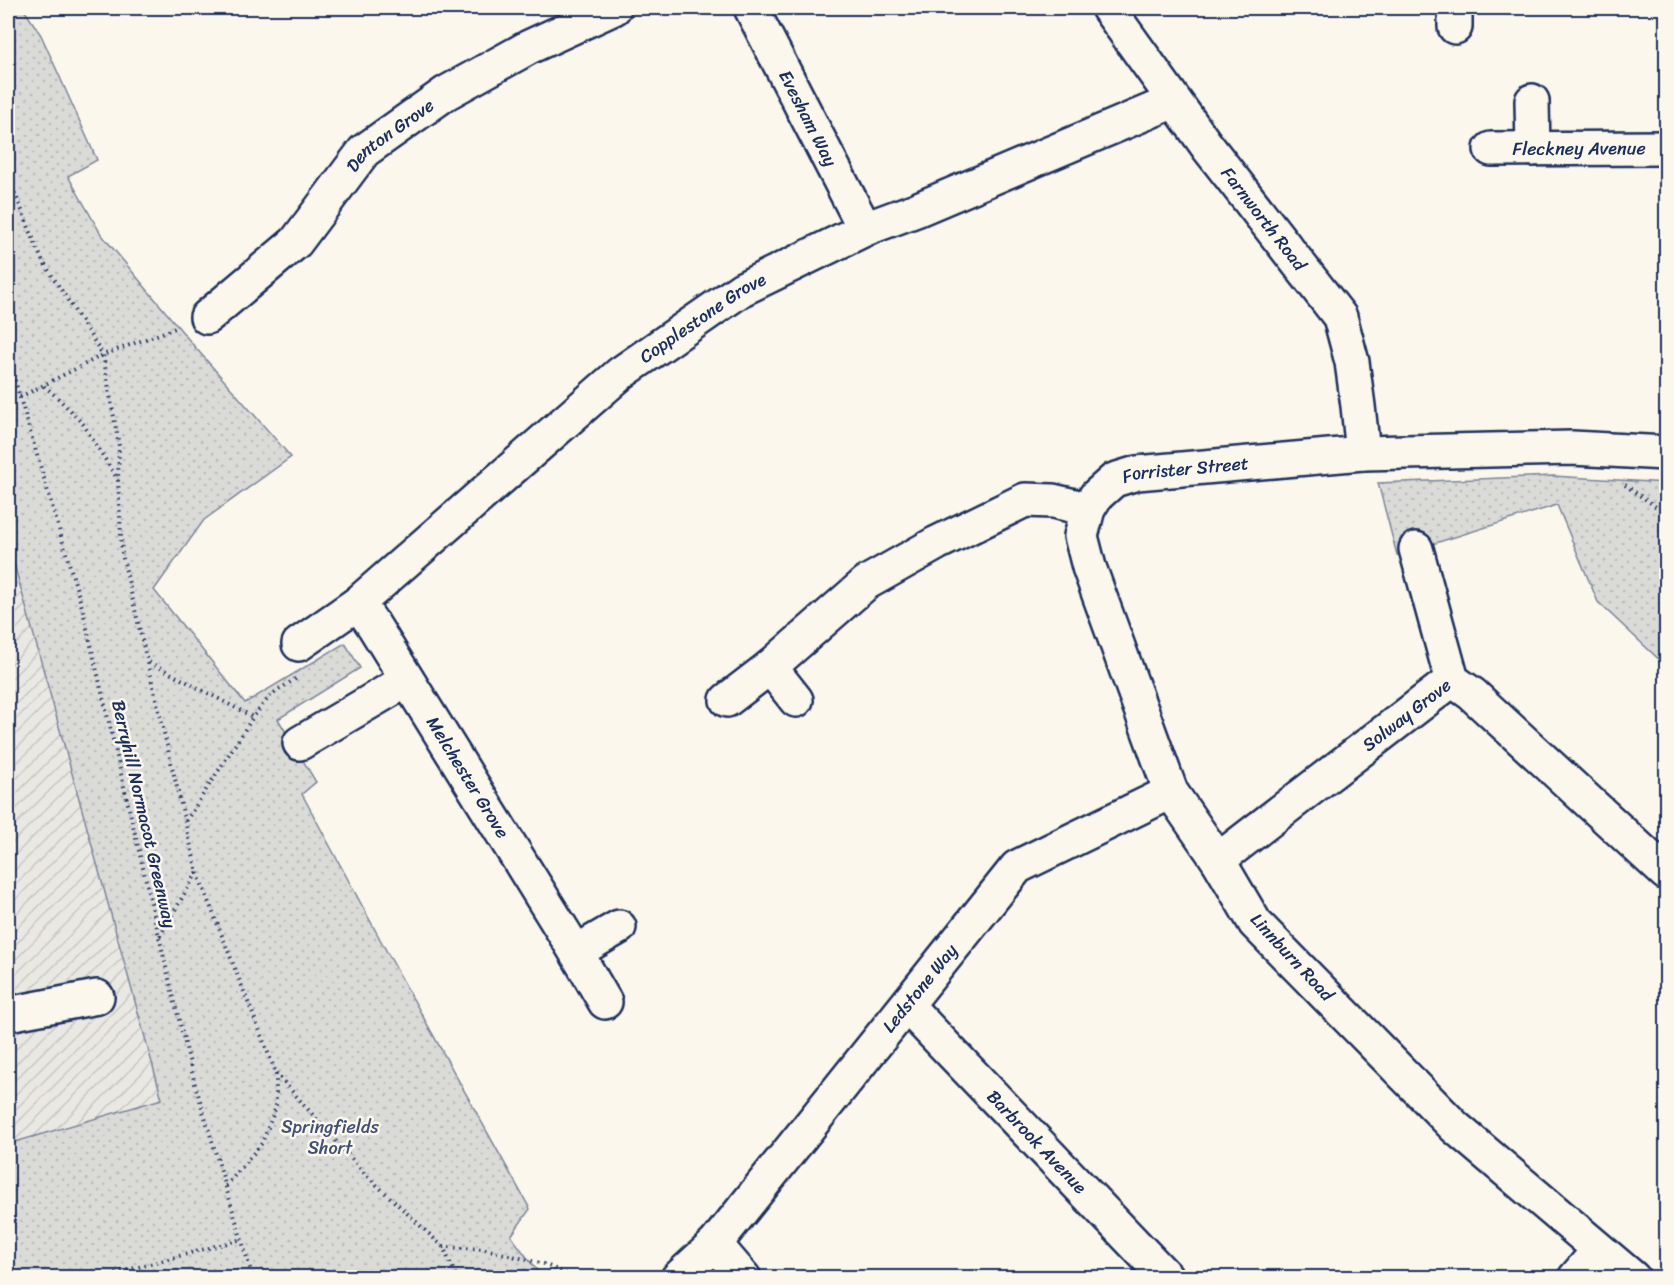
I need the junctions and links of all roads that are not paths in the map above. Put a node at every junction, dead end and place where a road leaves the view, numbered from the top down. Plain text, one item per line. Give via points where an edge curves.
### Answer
1 (615, 8) edge
2 (751, 8) edge
3 (1108, 8) edge
4 (1174, 101) junction
5 (1532, 101) dead end
6 (1666, 148) edge
7 (1491, 149) dead end
8 (1533, 149) junction
9 (865, 229) junction
10 (207, 317) road end
11 (1363, 453) junction
12 (1666, 453) edge
13 (1088, 509) junction
14 (1416, 549) dead end
15 (358, 603) junction
16 (299, 644) dead end
17 (770, 667) junction
18 (407, 680) junction
19 (1452, 680) junction
20 (727, 700) dead end
21 (796, 700) dead end
22 (300, 743) dead end
23 (1171, 792) junction
24 (1218, 860) junction
25 (1666, 873) edge
26 (619, 927) dead end
27 (576, 952) junction
28 (97, 997) dead end
29 (605, 1002) dead end
30 (907, 1006) junction
31 (8, 1014) edge
32 (715, 1244) junction
33 (1599, 1250) junction
34 (678, 1278) edge
35 (744, 1278) edge
36 (1167, 1278) edge
37 (1575, 1278) edge
38 (1633, 1278) edge

1 - 10 street, Denton Grove via 529,47 446,93 364,151 296,242
2 - 9 street, Evesham Way
3 - 4 street, Farnworth Road
4 - 9 street, Copplestone Grove
4 - 11 street, Farnworth Road via 1340,317 1352,362
5 - 8 street
6 - 8 street, Fleckney Avenue
7 - 8 street, Fleckney Avenue
9 - 15 street, Copplestone Grove via 742,289 621,373
11 - 12 street, Forrister Street via 1572,448
11 - 13 street, Forrister Street via 1137,473 1114,480
13 - 17 street via 1025,500 990,516 866,583
13 - 23 street, Linnburn Road via 1081,536 1089,567
14 - 19 street
15 - 16 street, Copplestone Grove
15 - 18 street, Melchester Grove
17 - 20 street
17 - 21 street
18 - 22 street
18 - 27 street, Melchester Grove
19 - 24 street, Solway Grove
19 - 25 street, Solway Grove
23 - 24 street, Linnburn Road
23 - 30 street, Ledstone Way via 1017,867
24 - 33 street, Linnburn Road via 1255,923 1455,1127
26 - 27 street
27 - 29 street, Melchester Grove
28 - 31 street
30 - 32 street, Ledstone Way
30 - 36 street, Barbrook Avenue
32 - 34 street, Ledstone Way
32 - 35 street
33 - 37 street
33 - 38 street, Linnburn Road

